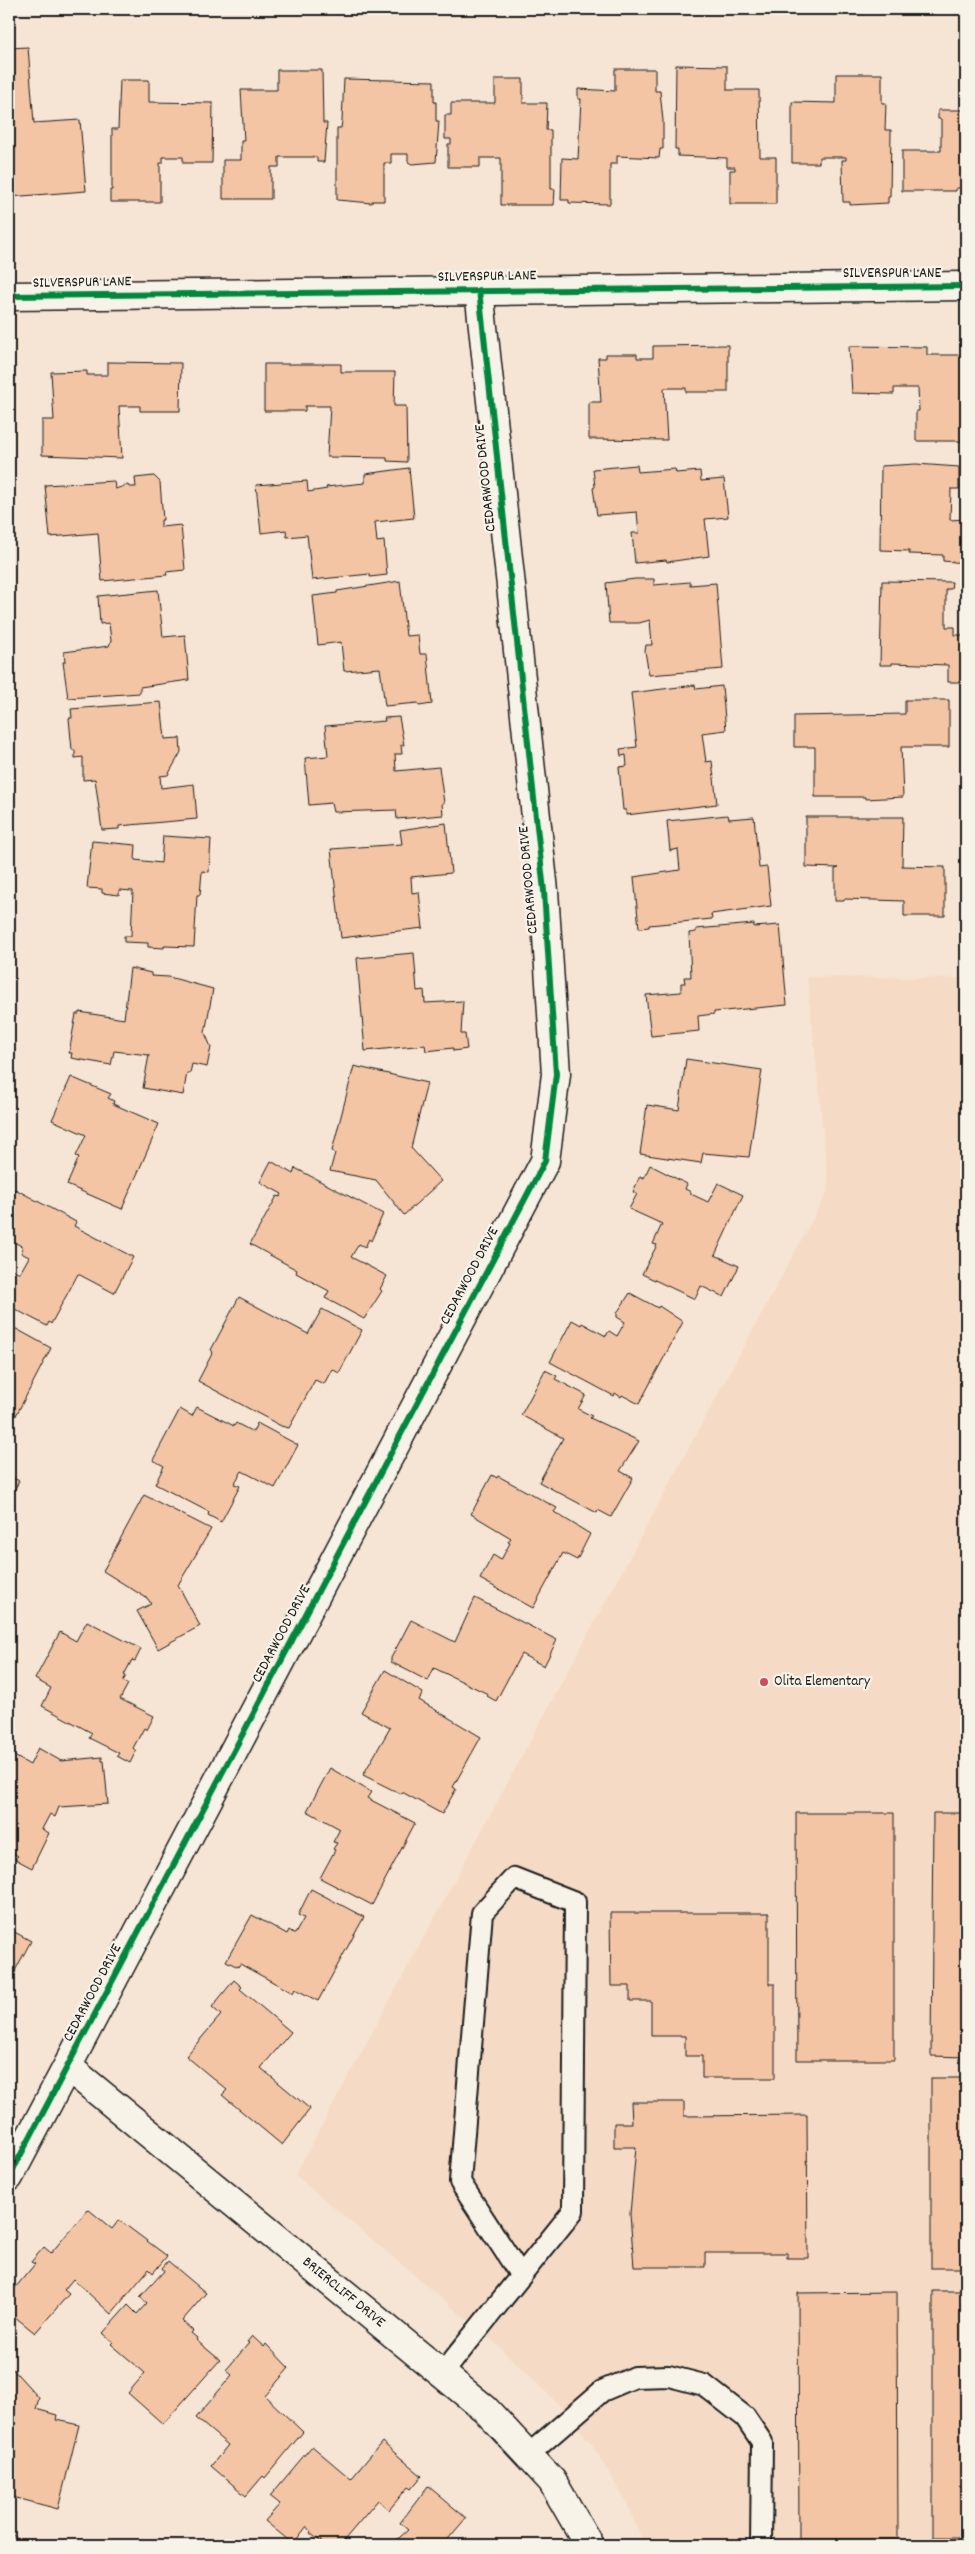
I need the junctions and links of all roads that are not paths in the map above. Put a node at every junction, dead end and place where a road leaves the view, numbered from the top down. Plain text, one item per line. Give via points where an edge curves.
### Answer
1 (966, 286) edge
2 (479, 290) junction
3 (9, 296) edge
4 (68, 2067) junction
5 (9, 2177) edge
6 (521, 2276) junction
7 (442, 2374) junction
8 (528, 2455) junction
9 (589, 2545) edge
10 (761, 2545) edge

1 - 2 street, SILVERSPUR LANE
2 - 3 street, SILVERSPUR LANE
2 - 4 street, CEDARWOOD DRIVE via 544,891 556,1074 545,1161
4 - 5 street, CEDARWOOD DRIVE
4 - 7 street, BRIERCLIFF DRIVE
6 - 6 lane via 573,2211 575,1902 514,1878 482,1913 460,2182
6 - 7 lane
7 - 8 street, BRIERCLIFF DRIVE via 485,2409
8 - 9 street, BRIERCLIFF DRIVE via 552,2481
8 - 10 lane via 602,2391 635,2377 669,2376 704,2385 745,2417 762,2442

